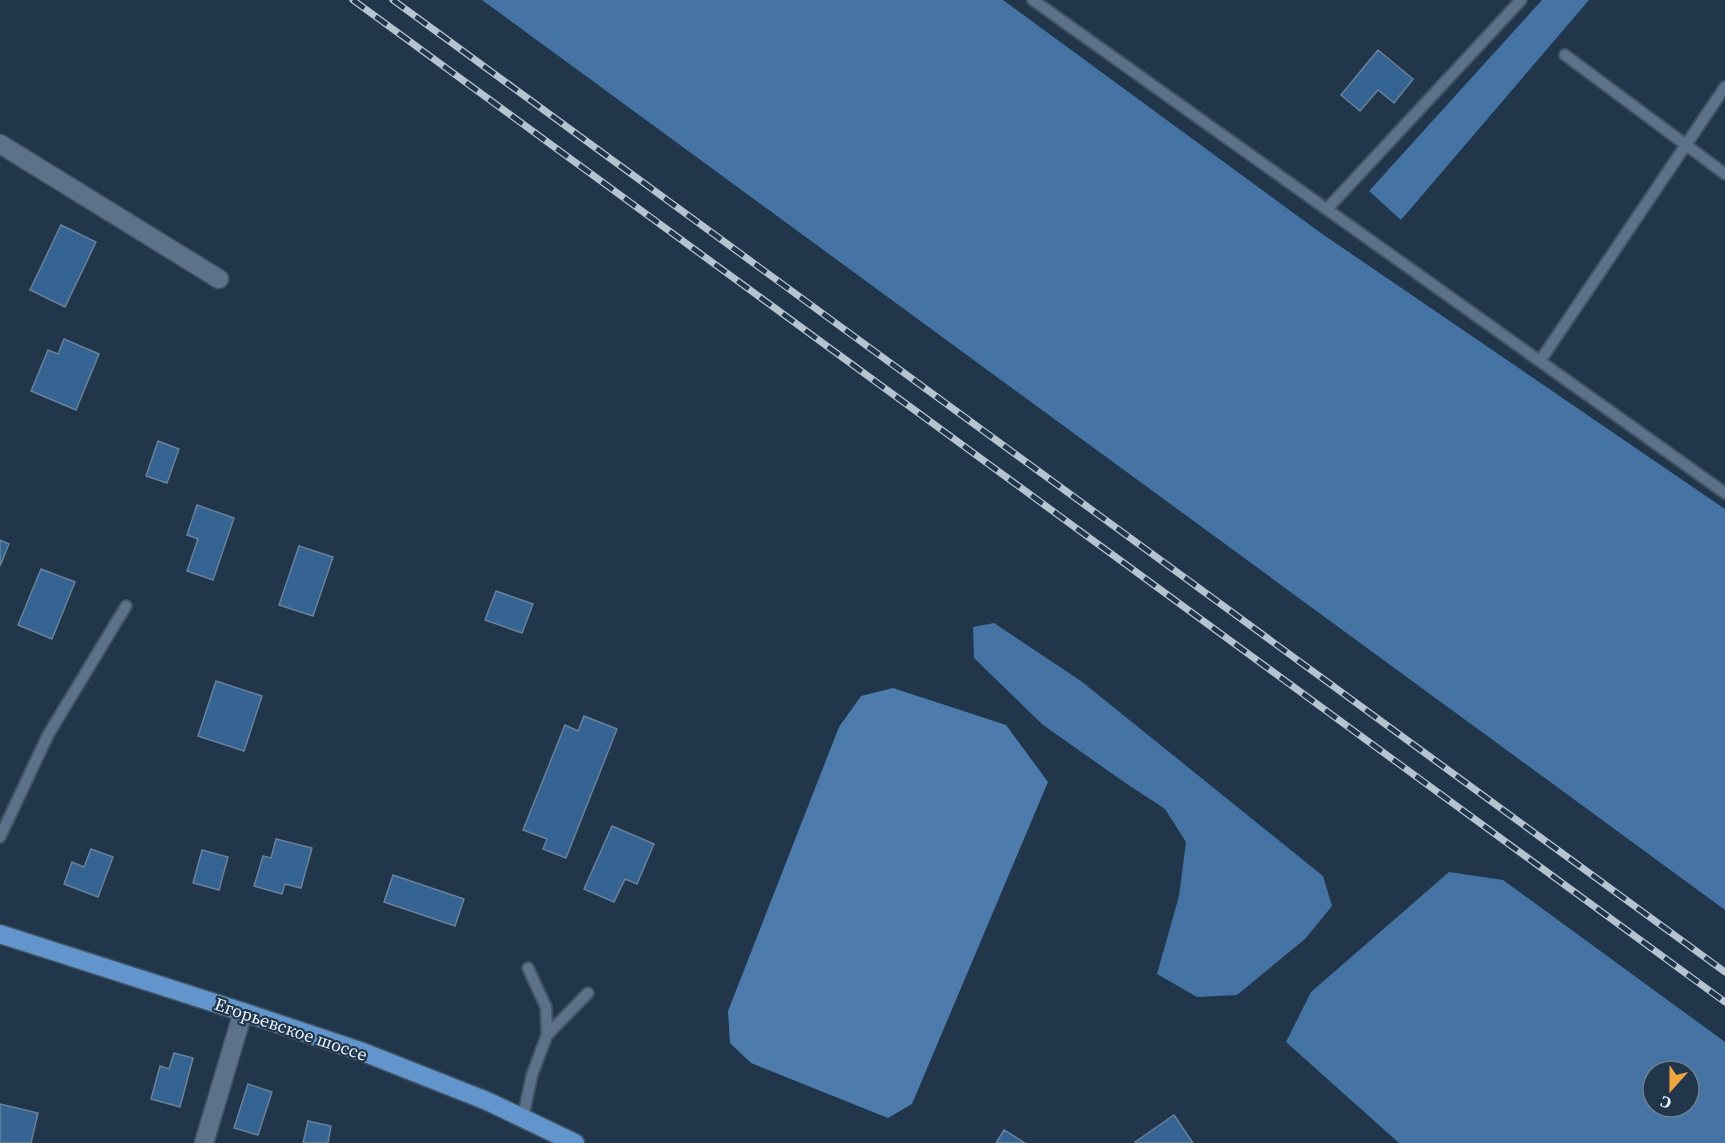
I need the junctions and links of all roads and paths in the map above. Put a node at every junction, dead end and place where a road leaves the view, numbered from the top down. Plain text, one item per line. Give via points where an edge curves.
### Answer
1 (1033, 0) edge
2 (1521, 0) edge
3 (1565, 55) dead end
4 (1725, 87) edge
5 (0, 144) edge
6 (1686, 145) junction
7 (1725, 174) edge
8 (1327, 209) junction
9 (219, 279) dead end
10 (1540, 361) junction
11 (1725, 493) edge
12 (126, 606) dead end
13 (0, 837) edge
14 (0, 934) edge
15 (528, 968) dead end
16 (588, 993) dead end
17 (243, 1012) junction
18 (547, 1035) junction
19 (523, 1117) junction
20 (204, 1143) edge
21 (575, 1143) edge

1 - 8 lane
2 - 8 lane
3 - 6 lane
4 - 6 lane
5 - 9 street
6 - 7 lane
6 - 10 lane
8 - 10 lane
10 - 11 lane
12 - 13 lane via 48,735
14 - 17 main road, Егорьевское шоссе
15 - 18 lane via 546,1007
16 - 18 lane
17 - 19 main road, Егорьевское шоссе via 363,1052
17 - 20 street
18 - 19 lane via 532,1075
19 - 21 main road, Егорьевское шоссе

